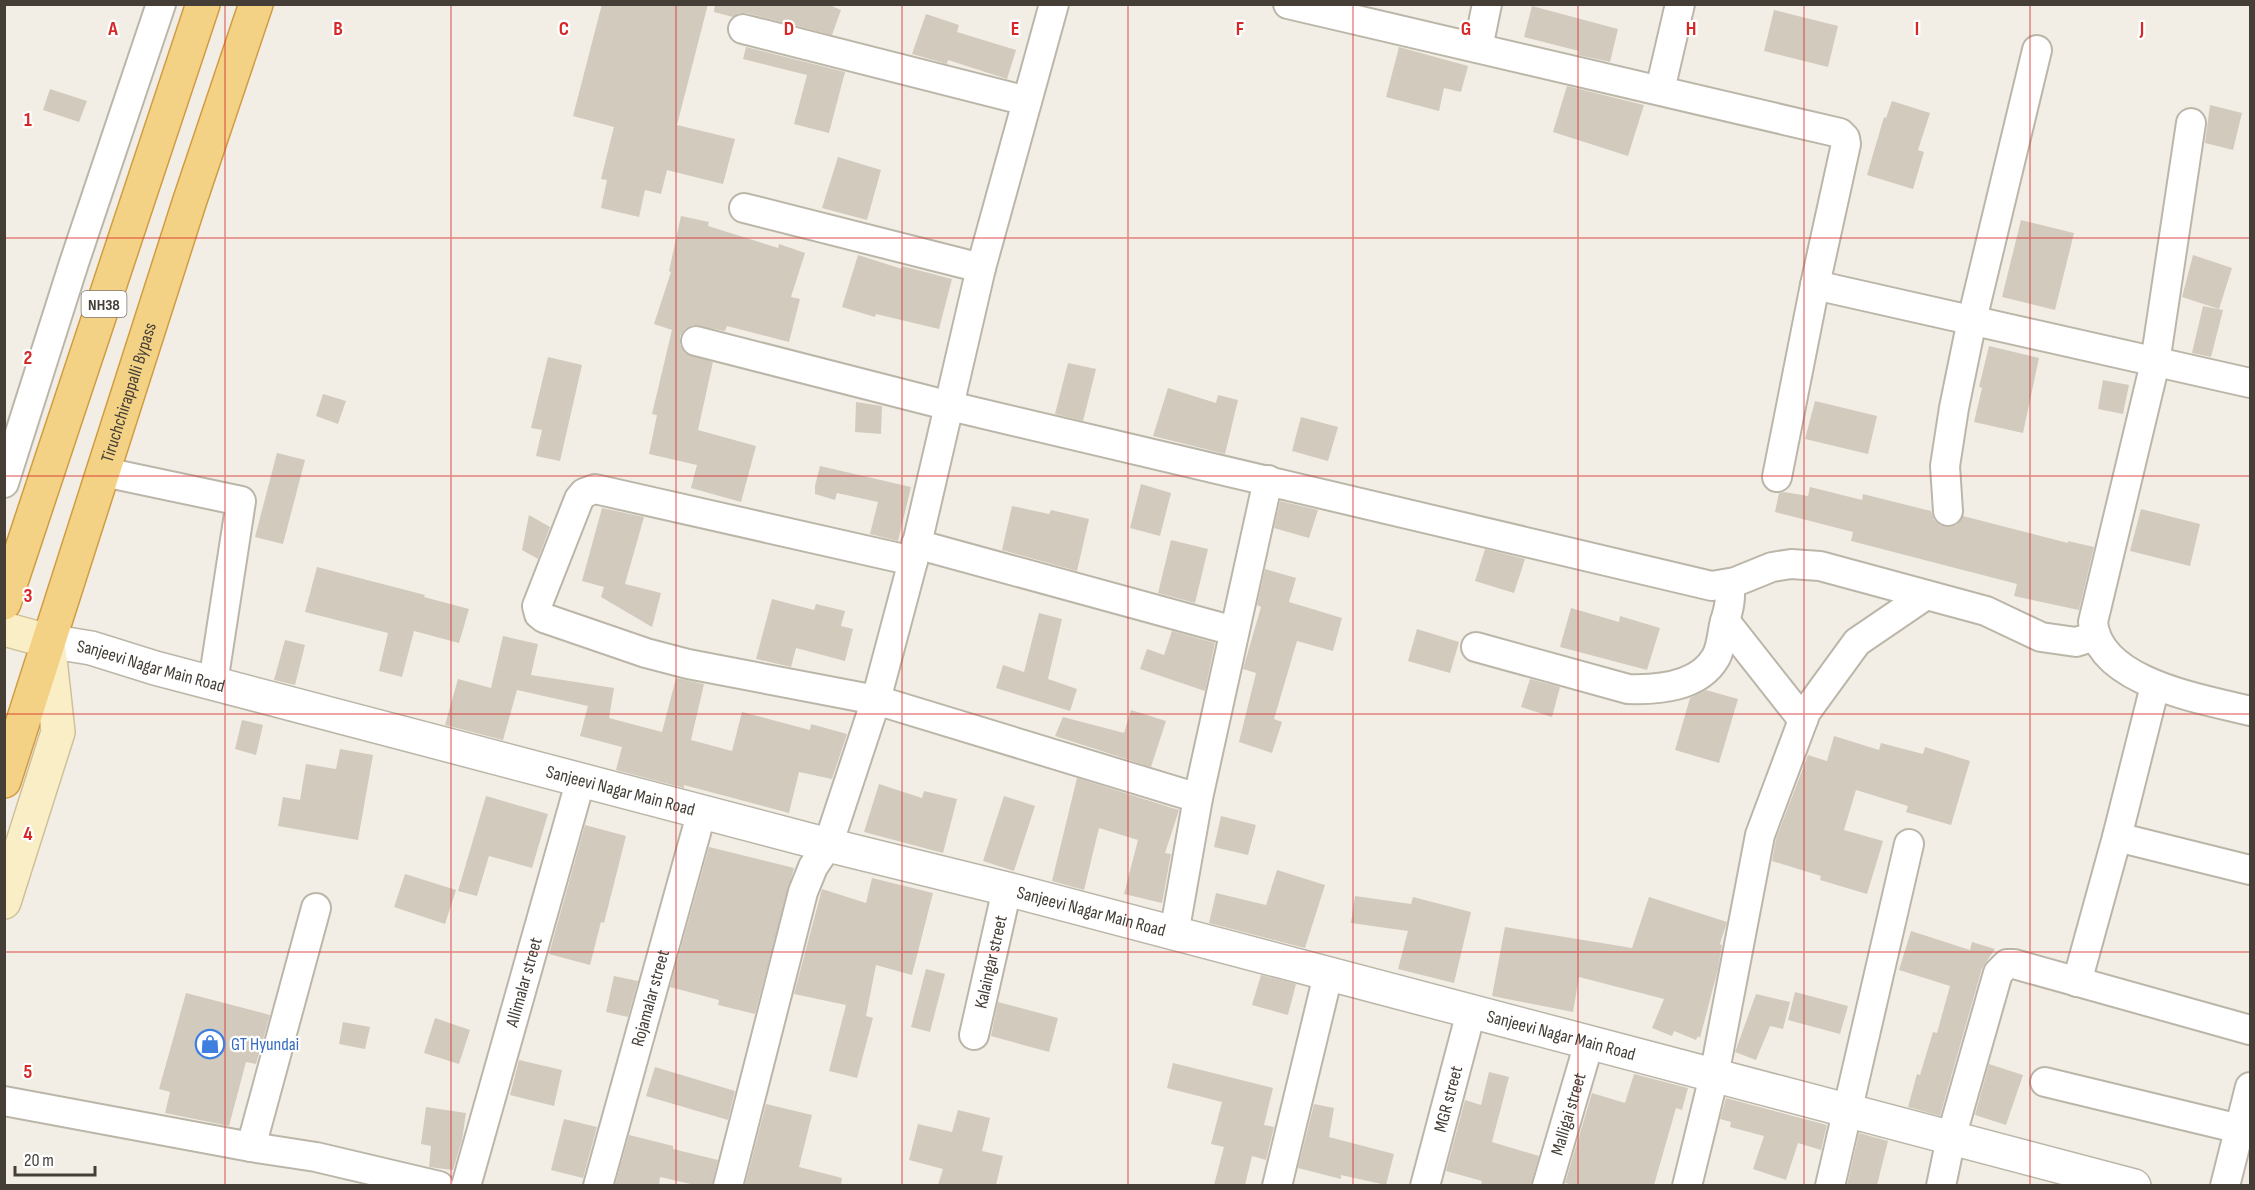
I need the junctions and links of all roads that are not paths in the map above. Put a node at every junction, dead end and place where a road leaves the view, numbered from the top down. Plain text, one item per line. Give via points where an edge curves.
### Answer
1 (161, 4) edge
2 (203, 4) edge
3 (255, 4) edge
4 (1054, 4) edge
5 (1288, 4) edge
6 (1487, 4) edge
7 (1680, 4) edge
8 (1334, 10) edge
9 (743, 29) dead end
10 (1478, 48) junction
11 (2037, 50) dead end
12 (1660, 90) junction
13 (1027, 101) junction
14 (2191, 123) dead end
15 (744, 208) dead end
16 (981, 268) junction
17 (1815, 285) junction
18 (1971, 320) junction
19 (696, 341) dead end
20 (2156, 363) junction
21 (2250, 383) edge
22 (950, 406) junction
23 (104, 472) junction
24 (1777, 477) dead end
25 (1268, 480) junction
26 (4, 483) edge
27 (1948, 511) dead end
28 (914, 553) junction
29 (1729, 584) junction
30 (1926, 595) junction
31 (4, 603) edge
32 (1725, 621) junction
33 (4, 628) edge
34 (1234, 631) junction
35 (2096, 636) junction
36 (48, 641) junction
37 (1476, 647) dead end
38 (213, 683) junction
39 (2155, 686) junction
40 (876, 700) junction
41 (2250, 711) edge
42 (1803, 720) junction
43 (581, 779) junction
44 (4, 781) edge
45 (1198, 798) junction
46 (702, 811) junction
47 (2117, 837) junction
48 (828, 844) junction
49 (1909, 844) dead end
50 (2250, 870) edge
51 (1007, 889) junction
52 (4, 902) edge
53 (316, 908) dead end
54 (1174, 934) junction
55 (1329, 975) junction
56 (2077, 982) junction
57 (1470, 1012) junction
58 (2250, 1030) edge
59 (974, 1035) dead end
60 (1589, 1043) junction
61 (1714, 1076) junction
62 (2045, 1082) dead end
63 (2250, 1087) edge
64 (4, 1101) edge
65 (1848, 1111) junction
66 (2240, 1129) junction
67 (1951, 1138) junction
68 (251, 1148) junction
69 (2100, 1181) edge
70 (439, 1185) edge
71 (466, 1185) edge
72 (598, 1185) edge
73 (728, 1185) edge
74 (1277, 1185) edge
75 (1425, 1185) edge
76 (1547, 1185) edge
77 (1687, 1185) edge
78 (1830, 1185) edge
79 (1941, 1185) edge
80 (2134, 1185) edge
81 (2225, 1185) edge

1 - 26 street
2 - 31 highway, NH38
3 - 23 highway, Tiruchchirappalli Bypass / NH38
4 - 13 street
5 - 8 street
6 - 10 street
7 - 12 street
8 - 10 street
9 - 13 street
10 - 12 street
11 - 18 street
12 - 17 street via 1835,132 1845,138
13 - 16 street
14 - 20 street
15 - 16 street
16 - 22 street
17 - 18 street
17 - 24 street
18 - 20 street
18 - 27 street via 1945,466
19 - 22 street
20 - 21 street
20 - 35 street via 2093,622
22 - 25 street
22 - 28 street
23 - 36 highway, Tiruchchirappalli Bypass / NH38
23 - 38 street via 241,501
25 - 29 street via 1712,586
25 - 34 street
28 - 34 street
28 - 40 street
28 - 40 street via 595,489 579,499 537,606 544,618 645,653
29 - 30 street via 1791,564 1820,566
29 - 32 street via 1731,596
30 - 35 street via 1986,611 2040,637 2076,642
30 - 42 street via 1857,642
32 - 37 street via 1715,659 1702,673 1680,685 1646,690 1628,689
32 - 42 street
33 - 36 main road
34 - 45 street
35 - 39 street via 2111,658
36 - 38 street, Sanjeevi Nagar Main Road via 91,648
36 - 44 highway, Tiruchchirappalli Bypass / NH38
36 - 52 main road via 57,732
38 - 43 street, Sanjeevi Nagar Main Road
39 - 41 street
39 - 47 street
40 - 45 street
40 - 48 street
42 - 61 street via 1760,836
43 - 46 street, Sanjeevi Nagar Main Road
43 - 71 street, Allimalar street
45 - 54 street
46 - 48 street, Sanjeevi Nagar Main Road
46 - 72 street, Rojamalar street
47 - 50 street
47 - 56 street
48 - 51 street, Sanjeevi Nagar Main Road
48 - 73 street via 803,892
49 - 65 street
51 - 54 street, Sanjeevi Nagar Main Road
51 - 59 street, Kalaingar street
53 - 68 street
54 - 55 street, Sanjeevi Nagar Main Road
55 - 57 street, Sanjeevi Nagar Main Road
55 - 74 street
56 - 58 street
56 - 67 street via 2009,963 2001,969
57 - 60 street, Sanjeevi Nagar Main Road
57 - 75 street, MGR street
60 - 61 street, Sanjeevi Nagar Main Road
60 - 76 street, Malligai street
61 - 65 street, Sanjeevi Nagar Main Road
61 - 77 street
62 - 66 street
63 - 66 street
64 - 68 street
65 - 67 street, Sanjeevi Nagar Main Road
65 - 78 street
66 - 81 street
67 - 69 street, Sanjeevi Nagar Main Road
67 - 79 street
68 - 70 street via 316,1157
69 - 80 street, Sanjeevi Nagar Main Road

